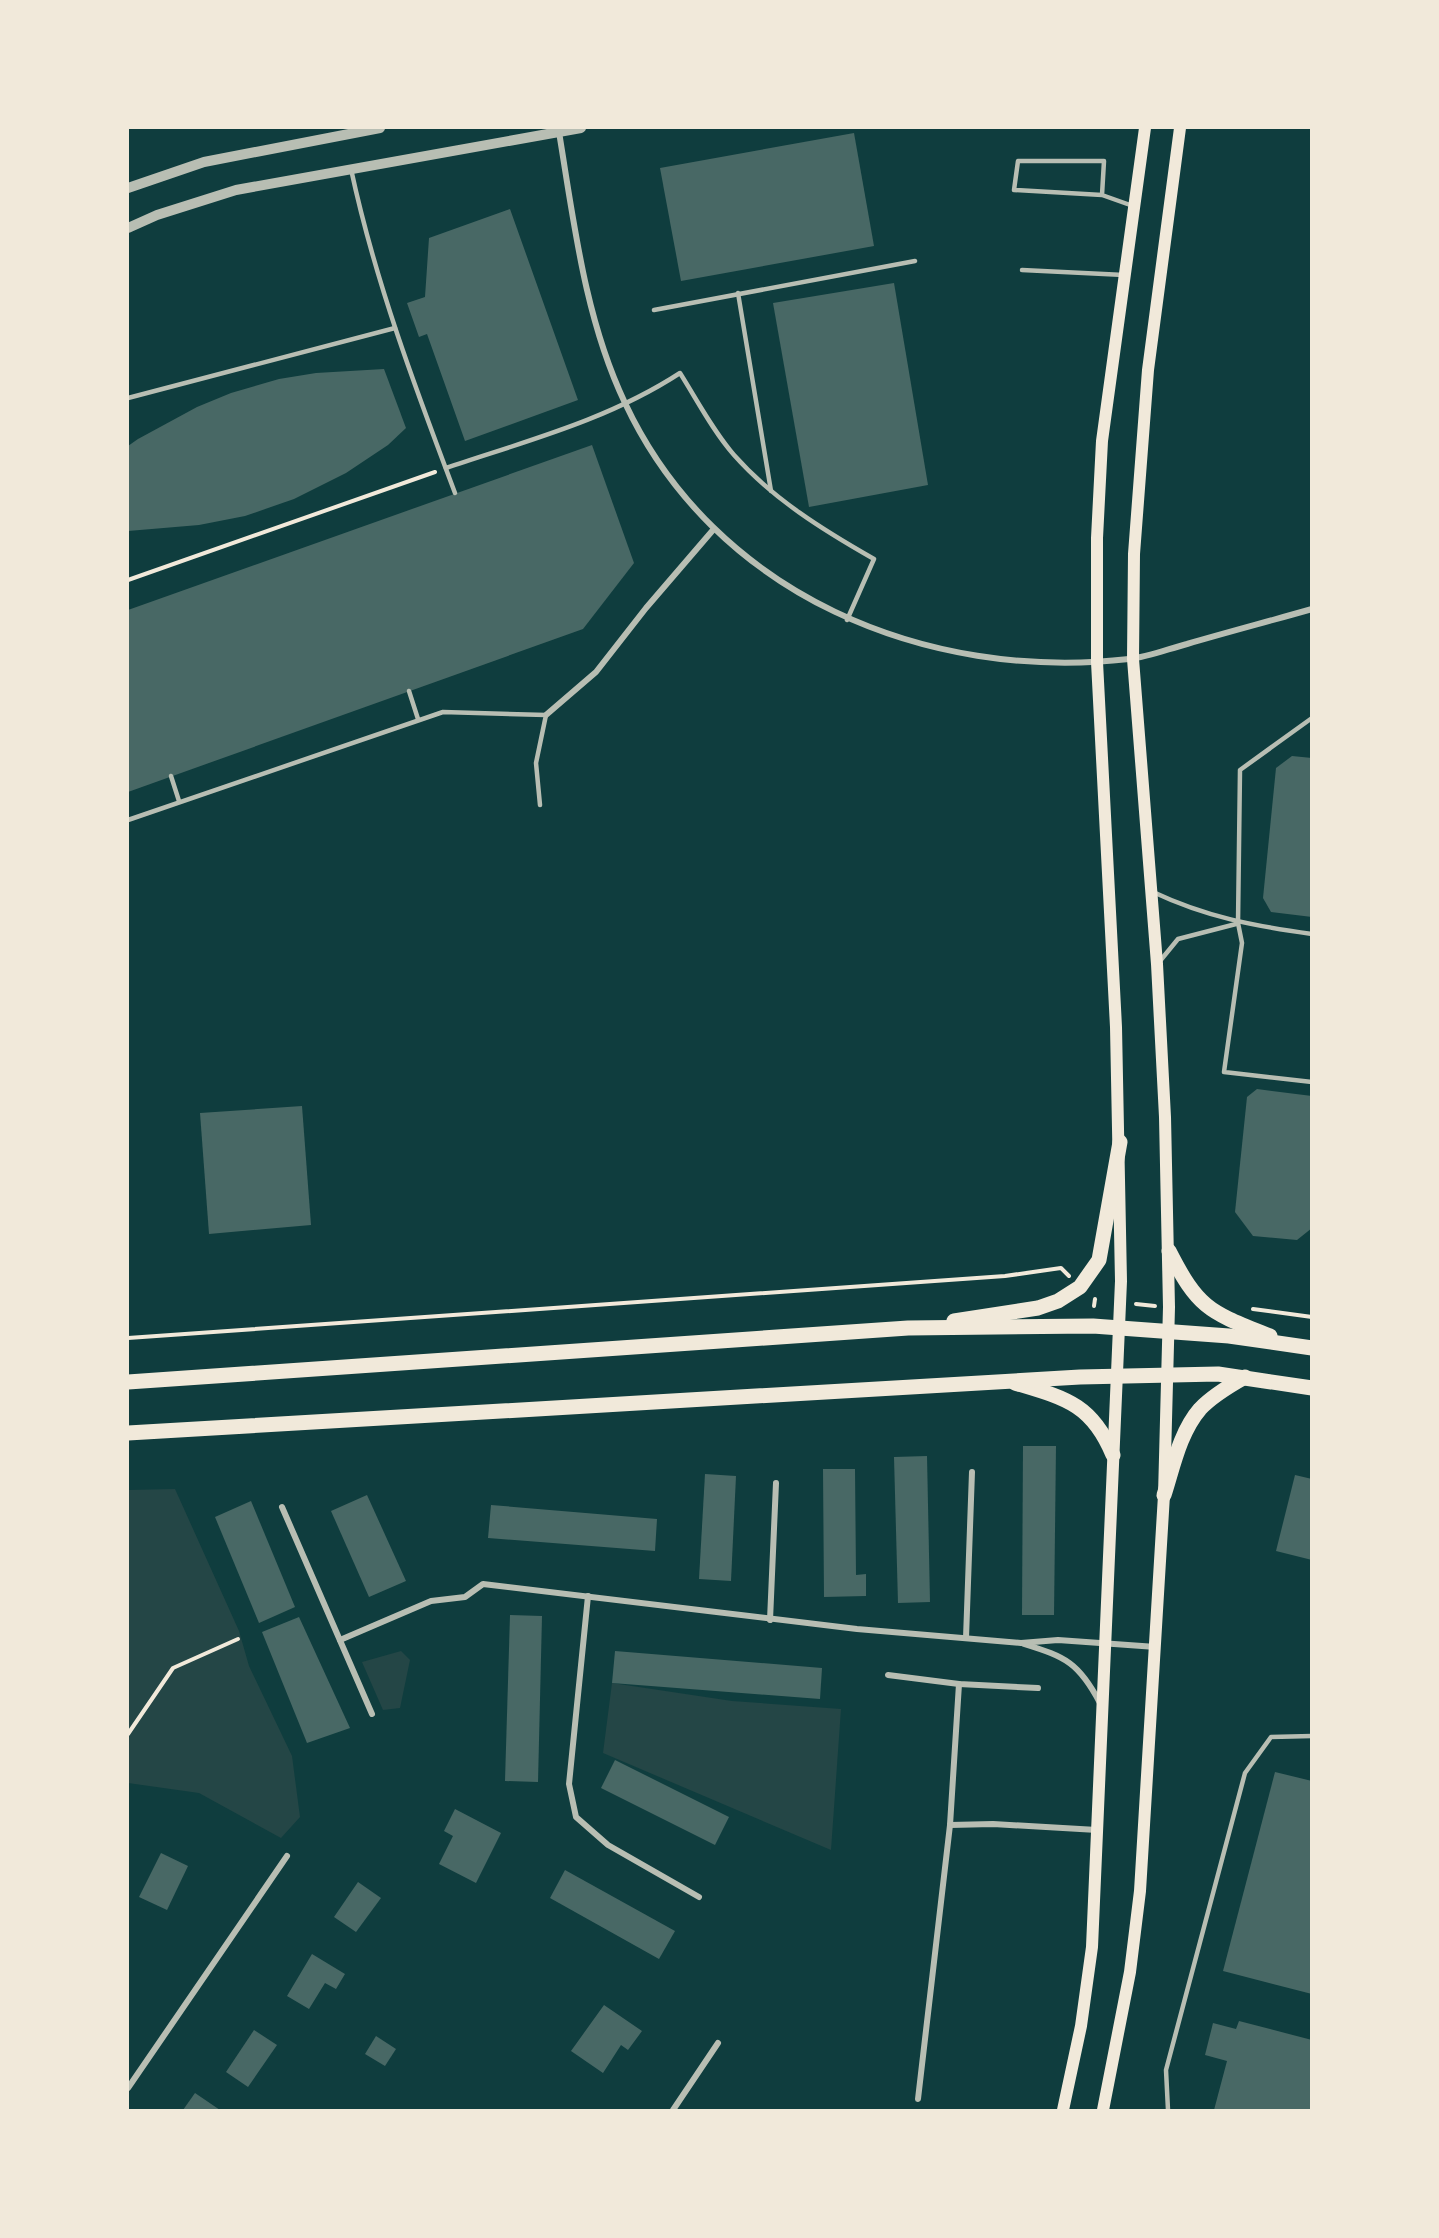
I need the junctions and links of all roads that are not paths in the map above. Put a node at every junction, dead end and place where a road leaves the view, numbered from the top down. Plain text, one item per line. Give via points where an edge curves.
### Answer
1 (380, 128) edge
2 (581, 128) edge
3 (1144, 128) edge
4 (1180, 128) edge
5 (559, 129) edge
6 (351, 169) junction
7 (128, 188) edge
8 (1102, 195) junction
9 (1133, 206) junction
10 (128, 228) edge
11 (915, 261) dead end
12 (1022, 270) dead end
13 (1124, 275) junction
14 (738, 293) junction
15 (654, 310) dead end
16 (395, 328) junction
17 (128, 398) edge
18 (626, 405) junction
19 (446, 468) junction
20 (771, 491) junction
21 (455, 493) dead end
22 (713, 530) junction
23 (1311, 609) edge
24 (848, 620) junction
25 (1133, 658) junction
26 (1097, 662) junction
27 (410, 691) dead end
28 (546, 715) junction
29 (1311, 718) edge
30 (418, 719) junction
31 (171, 776) dead end
32 (179, 801) junction
33 (540, 805) dead end
34 (128, 819) edge
35 (1151, 891) junction
36 (1238, 924) junction
37 (1311, 933) edge
38 (1157, 964) junction
39 (1311, 1082) edge
40 (1120, 1142) junction
41 (1169, 1251) junction
42 (908, 1328) junction
43 (1120, 1328) junction
44 (1169, 1332) junction
45 (1289, 1344) junction
46 (1311, 1348) edge
47 (1168, 1374) junction
48 (1118, 1376) junction
49 (1245, 1377) junction
50 (1004, 1380) junction
51 (128, 1382) edge
52 (1311, 1388) edge
53 (128, 1433) edge
54 (1113, 1455) junction
55 (972, 1472) dead end
56 (776, 1483) dead end
57 (1164, 1495) junction
58 (282, 1507) dead end
59 (588, 1596) junction
60 (770, 1620) junction
61 (966, 1638) junction
62 (340, 1640) junction
63 (1021, 1643) junction
64 (1105, 1643) junction
65 (1156, 1647) junction
66 (888, 1675) dead end
67 (959, 1684) junction
68 (1038, 1688) dead end
69 (1102, 1708) junction
70 (372, 1714) dead end
71 (1311, 1736) edge
72 (950, 1826) junction
73 (1097, 1830) junction
74 (287, 1856) dead end
75 (699, 1898) dead end
76 (718, 2043) dead end
77 (128, 2088) edge
78 (918, 2099) dead end
79 (673, 2110) edge
80 (1064, 2110) edge
81 (1103, 2110) edge
82 (1168, 2110) edge

1 - 7 street via 204,162
2 - 5 street
3 - 9 main road
4 - 25 main road via 1148,370 1134,554
5 - 6 street
5 - 18 street via 588,294 605,354
6 - 10 street via 236,190
6 - 16 lane via 366,240
8 - 8 lane via 1104,161 1018,161 1014,190
8 - 9 lane
9 - 13 main road
11 - 14 lane
12 - 13 lane
13 - 26 main road via 1102,441
14 - 15 lane
14 - 20 lane
16 - 17 lane
16 - 19 lane
18 - 19 lane
18 - 20 lane via 680,373 732,453
18 - 22 street via 667,474
19 - 21 lane
20 - 24 lane via 825,531 874,559
22 - 24 street via 796,591
22 - 28 street via 596,672
23 - 25 street
24 - 26 street via 942,651 1012,659
25 - 26 street
25 - 35 main road
26 - 40 main road
27 - 30 lane
28 - 30 lane via 442,712
28 - 33 lane via 536,763
29 - 36 lane via 1240,770
30 - 32 lane
31 - 32 lane
32 - 34 lane
35 - 36 lane via 1180,906
35 - 38 main road
36 - 37 lane
36 - 38 lane via 1178,939
36 - 39 lane via 1242,943 1224,1072
38 - 41 main road
40 - 42 main road via 1099,1260 1080,1287 1038,1308
40 - 43 main road
41 - 44 main road
41 - 45 main road via 1186,1282 1209,1309
42 - 43 main road
42 - 51 main road
43 - 44 main road
43 - 48 main road
44 - 45 main road
44 - 47 main road
45 - 46 main road
47 - 48 main road
47 - 49 main road
47 - 57 main road
48 - 50 main road
48 - 54 main road
49 - 52 main road
49 - 57 main road via 1199,1410 1185,1435
50 - 53 main road
50 - 54 main road via 1056,1395 1080,1407 1101,1430
54 - 64 main road
55 - 61 street
56 - 60 street
57 - 65 main road
58 - 62 street
59 - 60 street
59 - 62 street via 483,1584 465,1597 431,1601
59 - 75 street via 569,1784 576,1817 608,1845
60 - 61 street
61 - 63 street
62 - 70 street
63 - 64 street
63 - 69 street via 1069,1661 1086,1677
64 - 65 street
64 - 69 main road
65 - 81 main road via 1136,1934
66 - 67 street
67 - 68 street
67 - 72 street
69 - 73 main road
71 - 82 lane via 1271,1737 1245,1773 1166,2070
72 - 73 street via 993,1824
72 - 78 street
73 - 80 main road via 1088,1986
74 - 77 street
76 - 79 street

